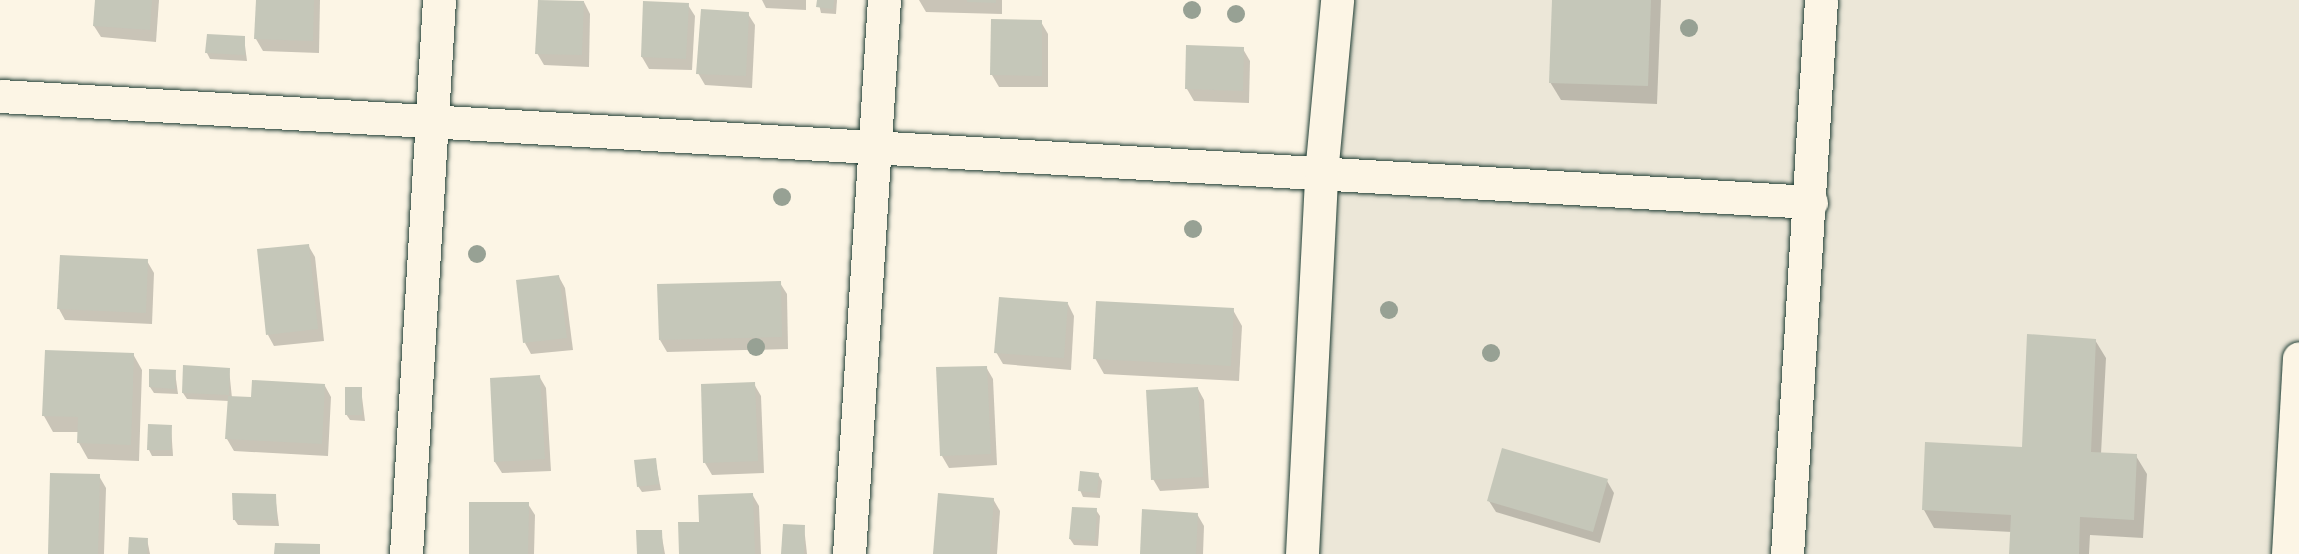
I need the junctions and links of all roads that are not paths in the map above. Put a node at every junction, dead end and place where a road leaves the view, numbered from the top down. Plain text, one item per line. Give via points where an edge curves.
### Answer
1 (439, 0) edge
2 (884, 0) edge
3 (1337, 0) edge
4 (1821, 0) edge
5 (0, 96) edge
6 (432, 122) junction
7 (876, 147) junction
8 (1321, 174) junction
9 (1811, 202) junction
10 (2299, 358) edge
11 (406, 554) edge
12 (849, 554) edge
13 (1302, 554) edge
14 (1787, 554) edge
15 (2288, 554) edge

1 - 6 street
2 - 7 street
3 - 8 street
4 - 9 street
5 - 6 street
6 - 7 street
6 - 11 street
7 - 8 street
7 - 12 street
8 - 9 street
8 - 13 street
9 - 14 street
10 - 15 street

